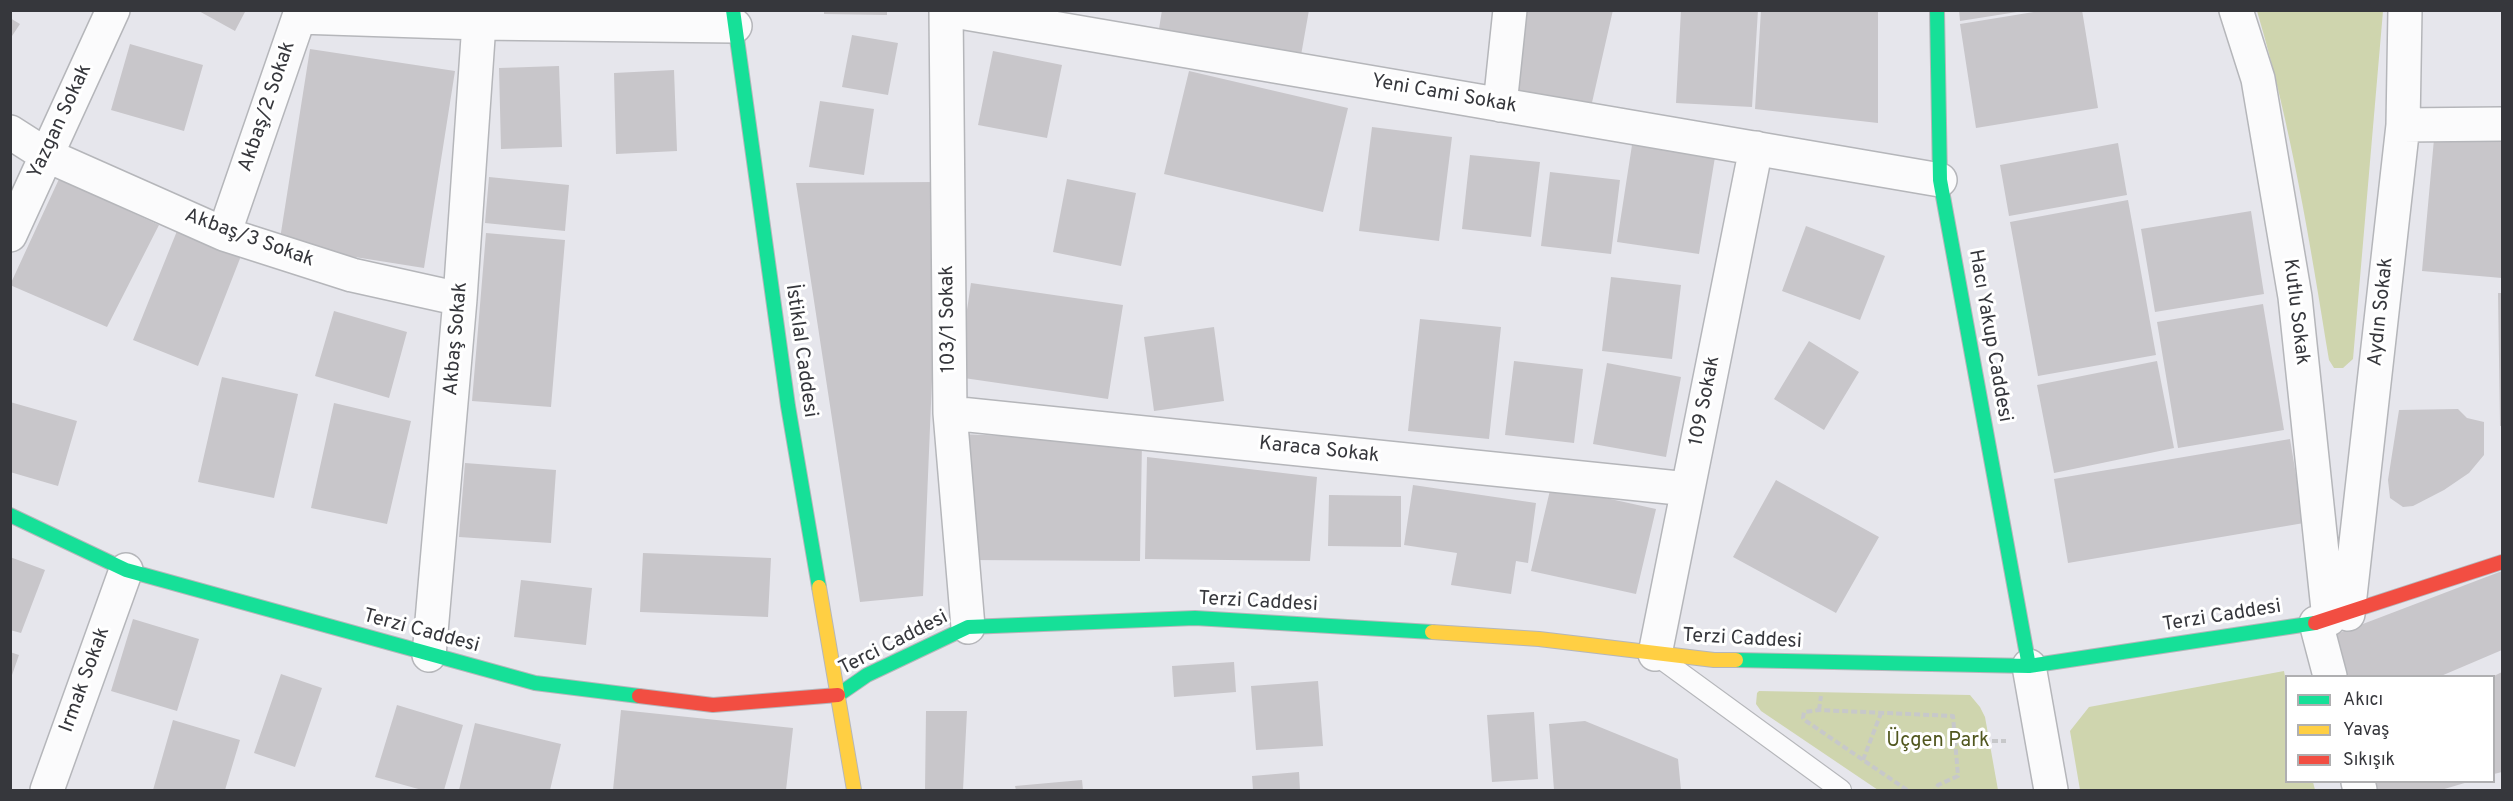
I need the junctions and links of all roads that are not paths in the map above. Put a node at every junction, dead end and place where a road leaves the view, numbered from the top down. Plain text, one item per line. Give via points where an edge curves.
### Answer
1 (112, 10) edge
2 (947, 10) edge
3 (1509, 10) edge
4 (1937, 10) edge
5 (2236, 10) edge
6 (2405, 10) edge
7 (734, 18) edge
8 (479, 23) junction
9 (1500, 105) junction
10 (2502, 124) edge
11 (2403, 125) junction
12 (10, 132) edge
13 (1756, 148) junction
14 (46, 155) junction
15 (1940, 180) junction
16 (10, 234) edge
17 (224, 234) junction
18 (460, 299) junction
19 (950, 412) junction
20 (1688, 489) junction
21 (10, 516) edge
22 (2502, 562) edge
23 (126, 570) junction
24 (2331, 618) junction
25 (968, 627) junction
26 (1655, 654) junction
27 (429, 655) junction
28 (2029, 666) junction
29 (2330, 675) edge
30 (838, 695) junction
31 (47, 790) edge
32 (854, 790) edge
33 (1841, 790) edge
34 (2051, 790) edge

1 - 14 street, Yazgan Sokak
2 - 9 street, Yeni Cami Sokak
2 - 19 street, 103/1 Sokak
3 - 9 street
4 - 15 street, Hacı Yakup Caddesi
5 - 24 street, Kutlu Sokak via 2258,79 2295,297
6 - 11 street, Aydın Sokak
7 - 8 street, Akbaş/2 Sokak
7 - 30 street, İstiklal Caddesi via 788,406
8 - 17 street, Akbaş/2 Sokak via 300,17
8 - 18 street, Akbaş Sokak
9 - 13 street, Yeni Cami Sokak
10 - 11 street
11 - 24 street, Aydın Sokak
12 - 14 street, Akbaş/3 Sokak
13 - 15 street, Yeni Cami Sokak
13 - 20 street, 109 Sokak
14 - 16 street, Yazgan Sokak
14 - 17 street, Akbaş/3 Sokak
15 - 28 street, Hacı Yakup Caddesi
17 - 18 street, Akbaş/3 Sokak via 352,275
18 - 27 street, Akbaş Sokak
19 - 20 street, Karaca Sokak
19 - 25 street, 103/1 Sokak
20 - 26 street, 109 Sokak
21 - 23 street, Terzi Caddesi
22 - 24 street, Terzi Caddesi
23 - 27 street, Terzi Caddesi
23 - 31 street, Irmak Sokak
24 - 28 street, Terzi Caddesi
24 - 29 street
25 - 26 street, Terzi Caddesi via 1195,618 1539,639
25 - 30 street, Terci Caddesi via 867,675
26 - 28 street, Terzi Caddesi via 1714,660
26 - 33 lane
27 - 30 street, Terzi Caddesi via 535,684 713,705
28 - 34 street
30 - 32 street, İstiklal Caddesi

